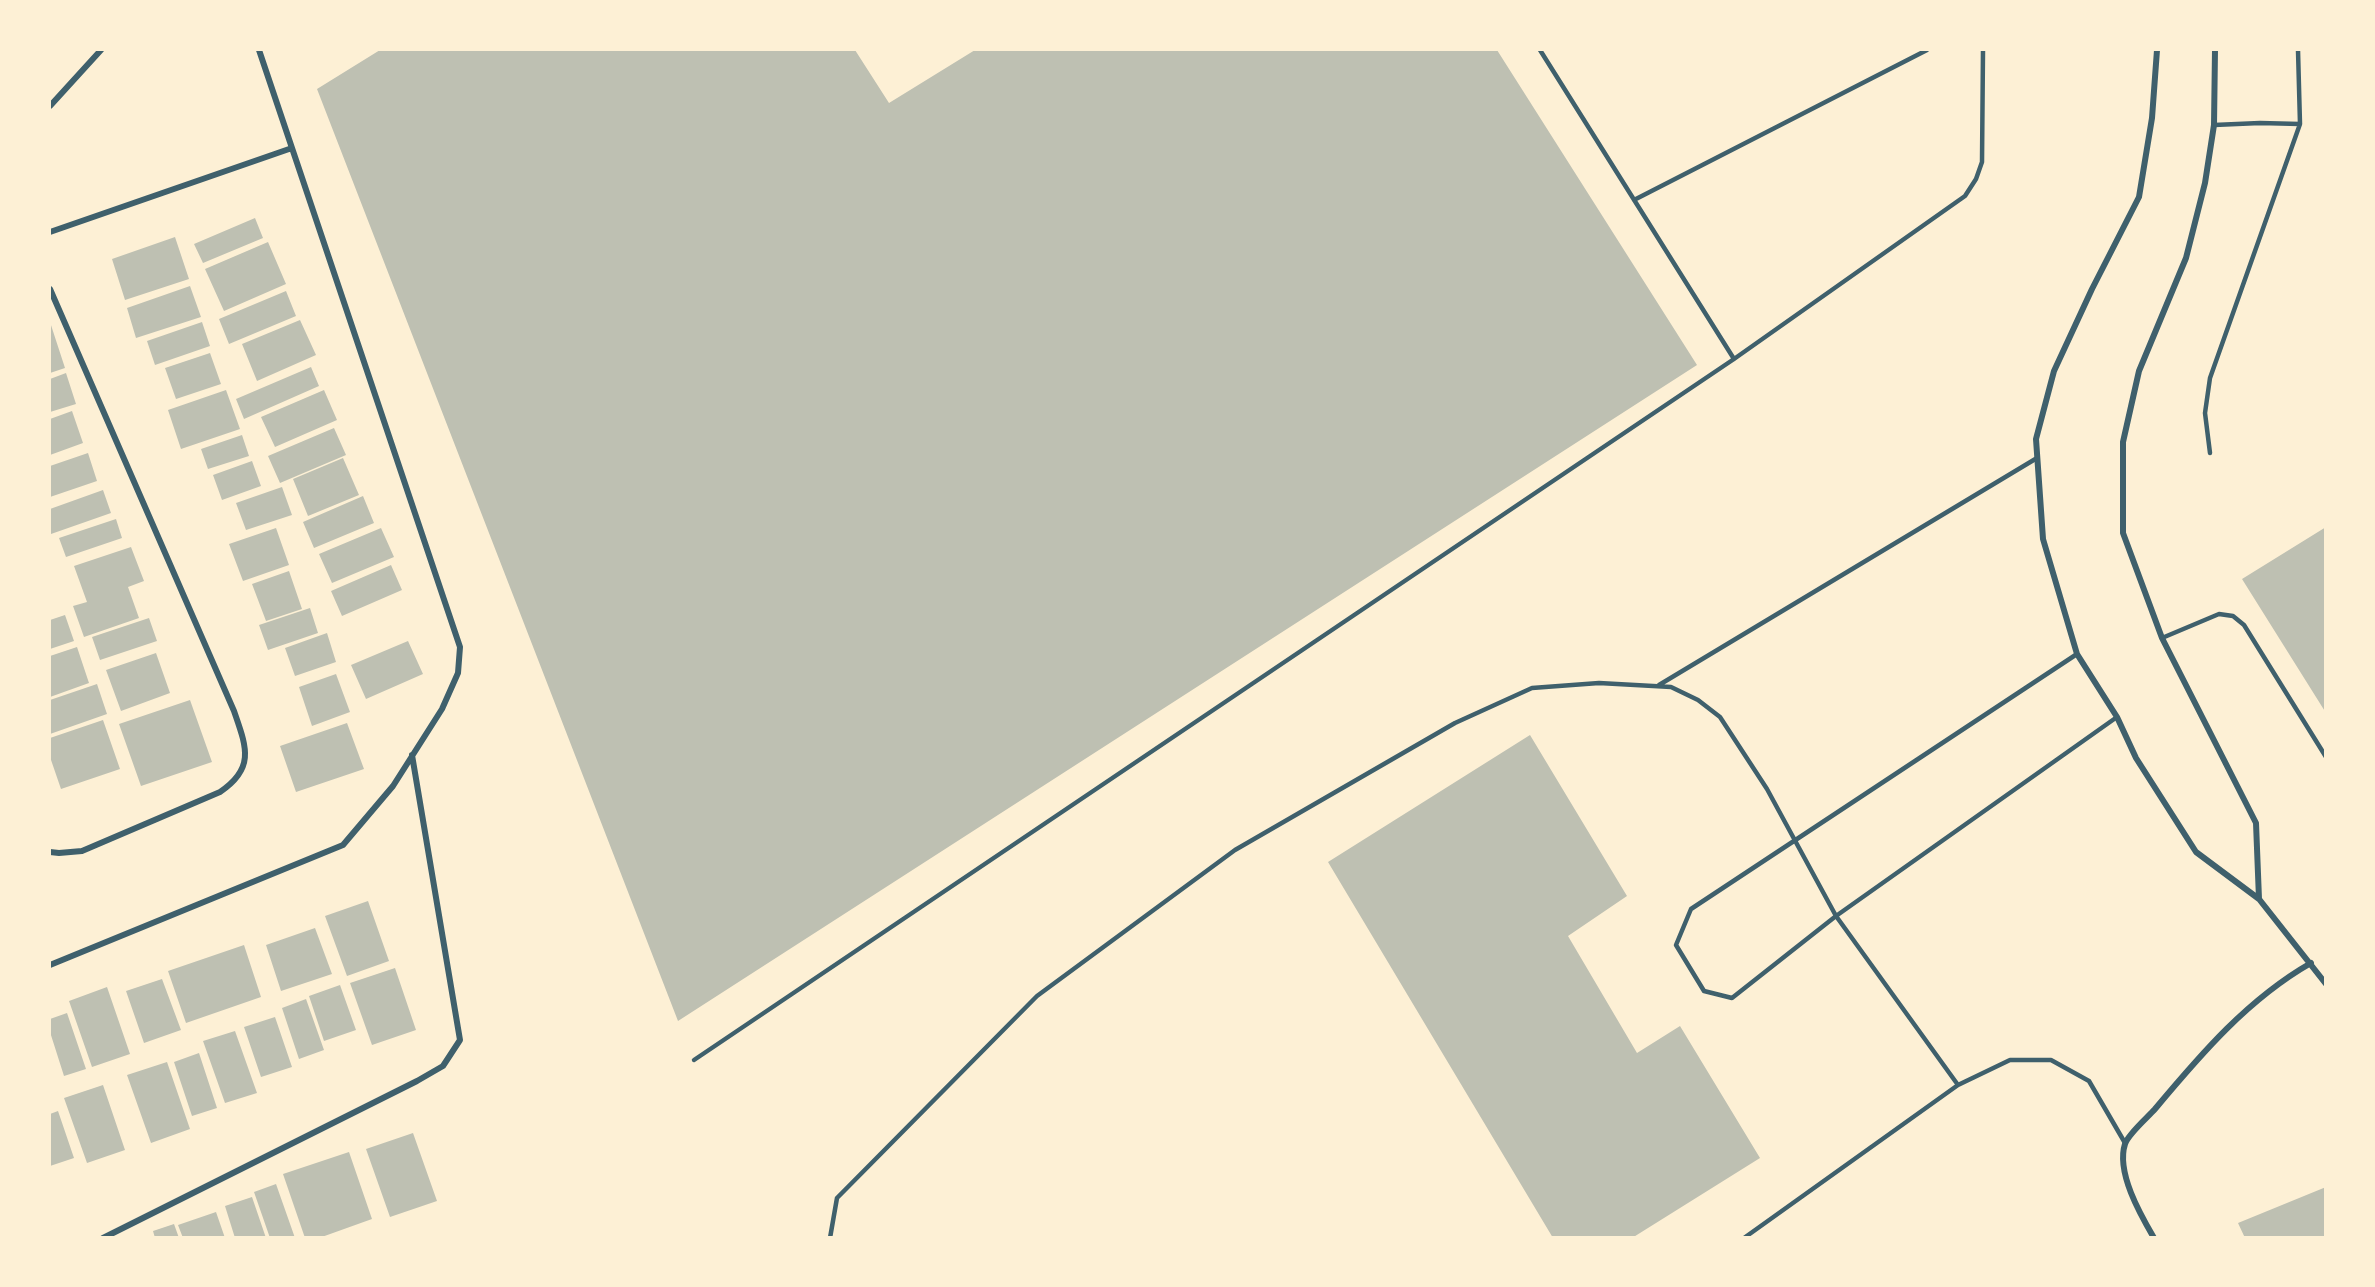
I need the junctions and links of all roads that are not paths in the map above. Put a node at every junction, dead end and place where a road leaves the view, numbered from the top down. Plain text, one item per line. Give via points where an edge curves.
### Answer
1 (101, 50) edge
2 (259, 50) edge
3 (1540, 50) edge
4 (1927, 50) edge
5 (1983, 50) edge
6 (2157, 50) edge
7 (2215, 50) edge
8 (2298, 50) edge
9 (50, 106) edge
10 (2300, 124) junction
11 (2214, 125) junction
12 (292, 148) junction
13 (1634, 200) junction
14 (50, 232) edge
15 (50, 289) edge
16 (1734, 359) junction
17 (2210, 453) dead end
18 (2037, 458) junction
19 (2162, 638) junction
20 (2077, 654) junction
21 (1658, 686) junction
22 (2117, 717) junction
23 (412, 755) junction
24 (2325, 757) edge
25 (1793, 840) junction
26 (50, 852) edge
27 (2259, 899) junction
28 (1836, 916) junction
29 (2311, 963) junction
30 (50, 965) edge
31 (2325, 984) edge
32 (694, 1060) dead end
33 (1958, 1086) junction
34 (2125, 1143) junction
35 (103, 1238) edge
36 (830, 1238) edge
37 (1744, 1238) edge
38 (2154, 1238) edge

1 - 9 street
2 - 12 street
3 - 13 lane
4 - 13 lane
5 - 16 lane via 1982,162 1965,196
6 - 18 street via 2152,118 2139,197 2054,371 2036,439
7 - 11 street
8 - 10 lane
10 - 11 lane
10 - 17 lane via 2210,378 2205,412
11 - 19 street via 2205,183 2186,258 2139,371 2123,442 2123,533
12 - 14 street
12 - 23 street via 460,647 458,673 442,709
13 - 16 lane
15 - 26 street via 234,711 246,758 235,782 220,792 82,851
16 - 32 lane
18 - 20 street via 2043,539
18 - 21 lane
19 - 24 lane via 2219,614 2233,616 2244,625
19 - 27 street via 2256,823
20 - 22 street
20 - 25 lane
21 - 25 lane via 1671,687 1698,700 1720,717 1767,789
21 - 36 lane via 1599,683 1533,688 1455,723 1235,850 1037,996 837,1198
22 - 27 street via 2136,758 2196,852
22 - 28 lane
23 - 30 street via 393,786 343,845
23 - 35 street via 460,1040 443,1066 417,1081
25 - 28 lane
25 - 28 lane via 1691,909 1676,945 1704,991 1732,998
27 - 29 street
28 - 33 lane
29 - 31 street
29 - 34 street via 2278,983 2207,1047
33 - 34 lane via 2010,1060 2051,1060 2089,1082
33 - 37 lane
34 - 38 street via 2124,1170 2134,1203

